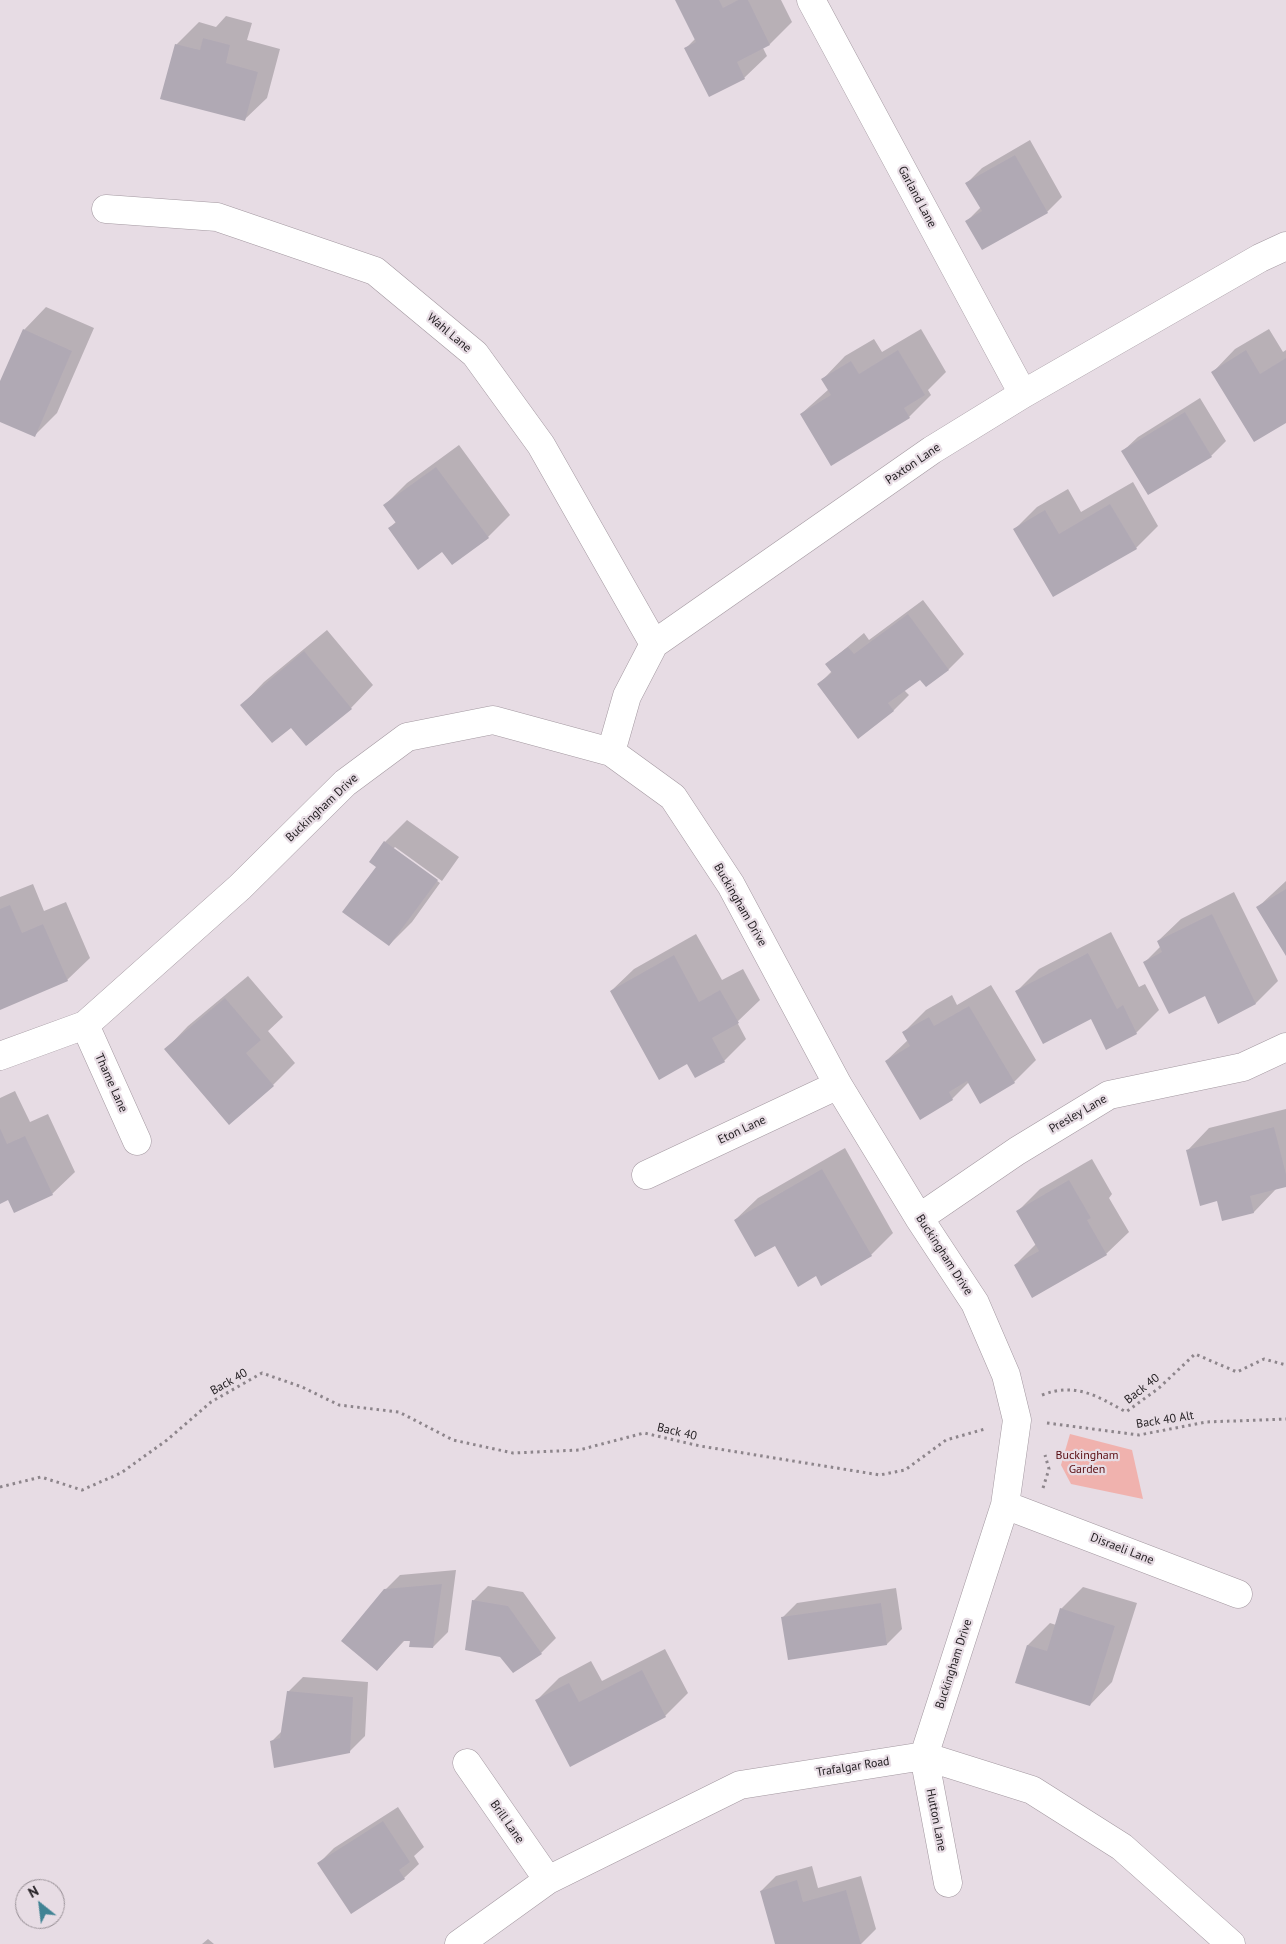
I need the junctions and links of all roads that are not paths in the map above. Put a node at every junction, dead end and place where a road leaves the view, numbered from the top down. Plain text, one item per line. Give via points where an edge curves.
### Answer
1 (811, 0) edge
2 (106, 209) dead end
3 (1286, 246) edge
4 (1023, 394) junction
5 (654, 644) junction
6 (612, 752) junction
7 (85, 1025) junction
8 (1286, 1047) edge
9 (0, 1056) edge
10 (838, 1085) junction
11 (137, 1141) dead end
12 (646, 1175) dead end
13 (919, 1218) junction
14 (1005, 1504) junction
15 (1238, 1594) dead end
16 (924, 1756) junction
17 (467, 1763) dead end
18 (548, 1880) junction
19 (948, 1883) dead end
20 (459, 1944) edge
21 (1231, 1944) edge

1 - 4 street, Garland Lane
2 - 5 street, Wahl Lane via 217,217 375,272 475,354 541,445
3 - 4 street, Paxton Lane
4 - 5 street, Paxton Lane via 932,450
5 - 6 street, Paxton Lane via 627,696
6 - 7 street, Buckingham Drive via 494,720 407,738 345,783 240,887
6 - 10 street, Buckingham Drive via 673,797 731,885
7 - 9 street, Buckingham Drive
7 - 11 street, Thame Lane
8 - 13 street, Presley Lane via 1243,1067 1109,1096 1017,1150
10 - 12 street, Eton Lane
10 - 13 street, Buckingham Drive
13 - 14 street, Buckingham Drive via 975,1303 1006,1375 1017,1420
14 - 15 street, Disraeli Lane
14 - 16 street, Buckingham Drive
16 - 18 street, Trafalgar Road via 740,1785
16 - 19 street, Hutton Lane
16 - 21 street, Trafalgar Road via 1032,1790 1122,1847
17 - 18 street, Brill Lane
18 - 20 street, Trafalgar Road

